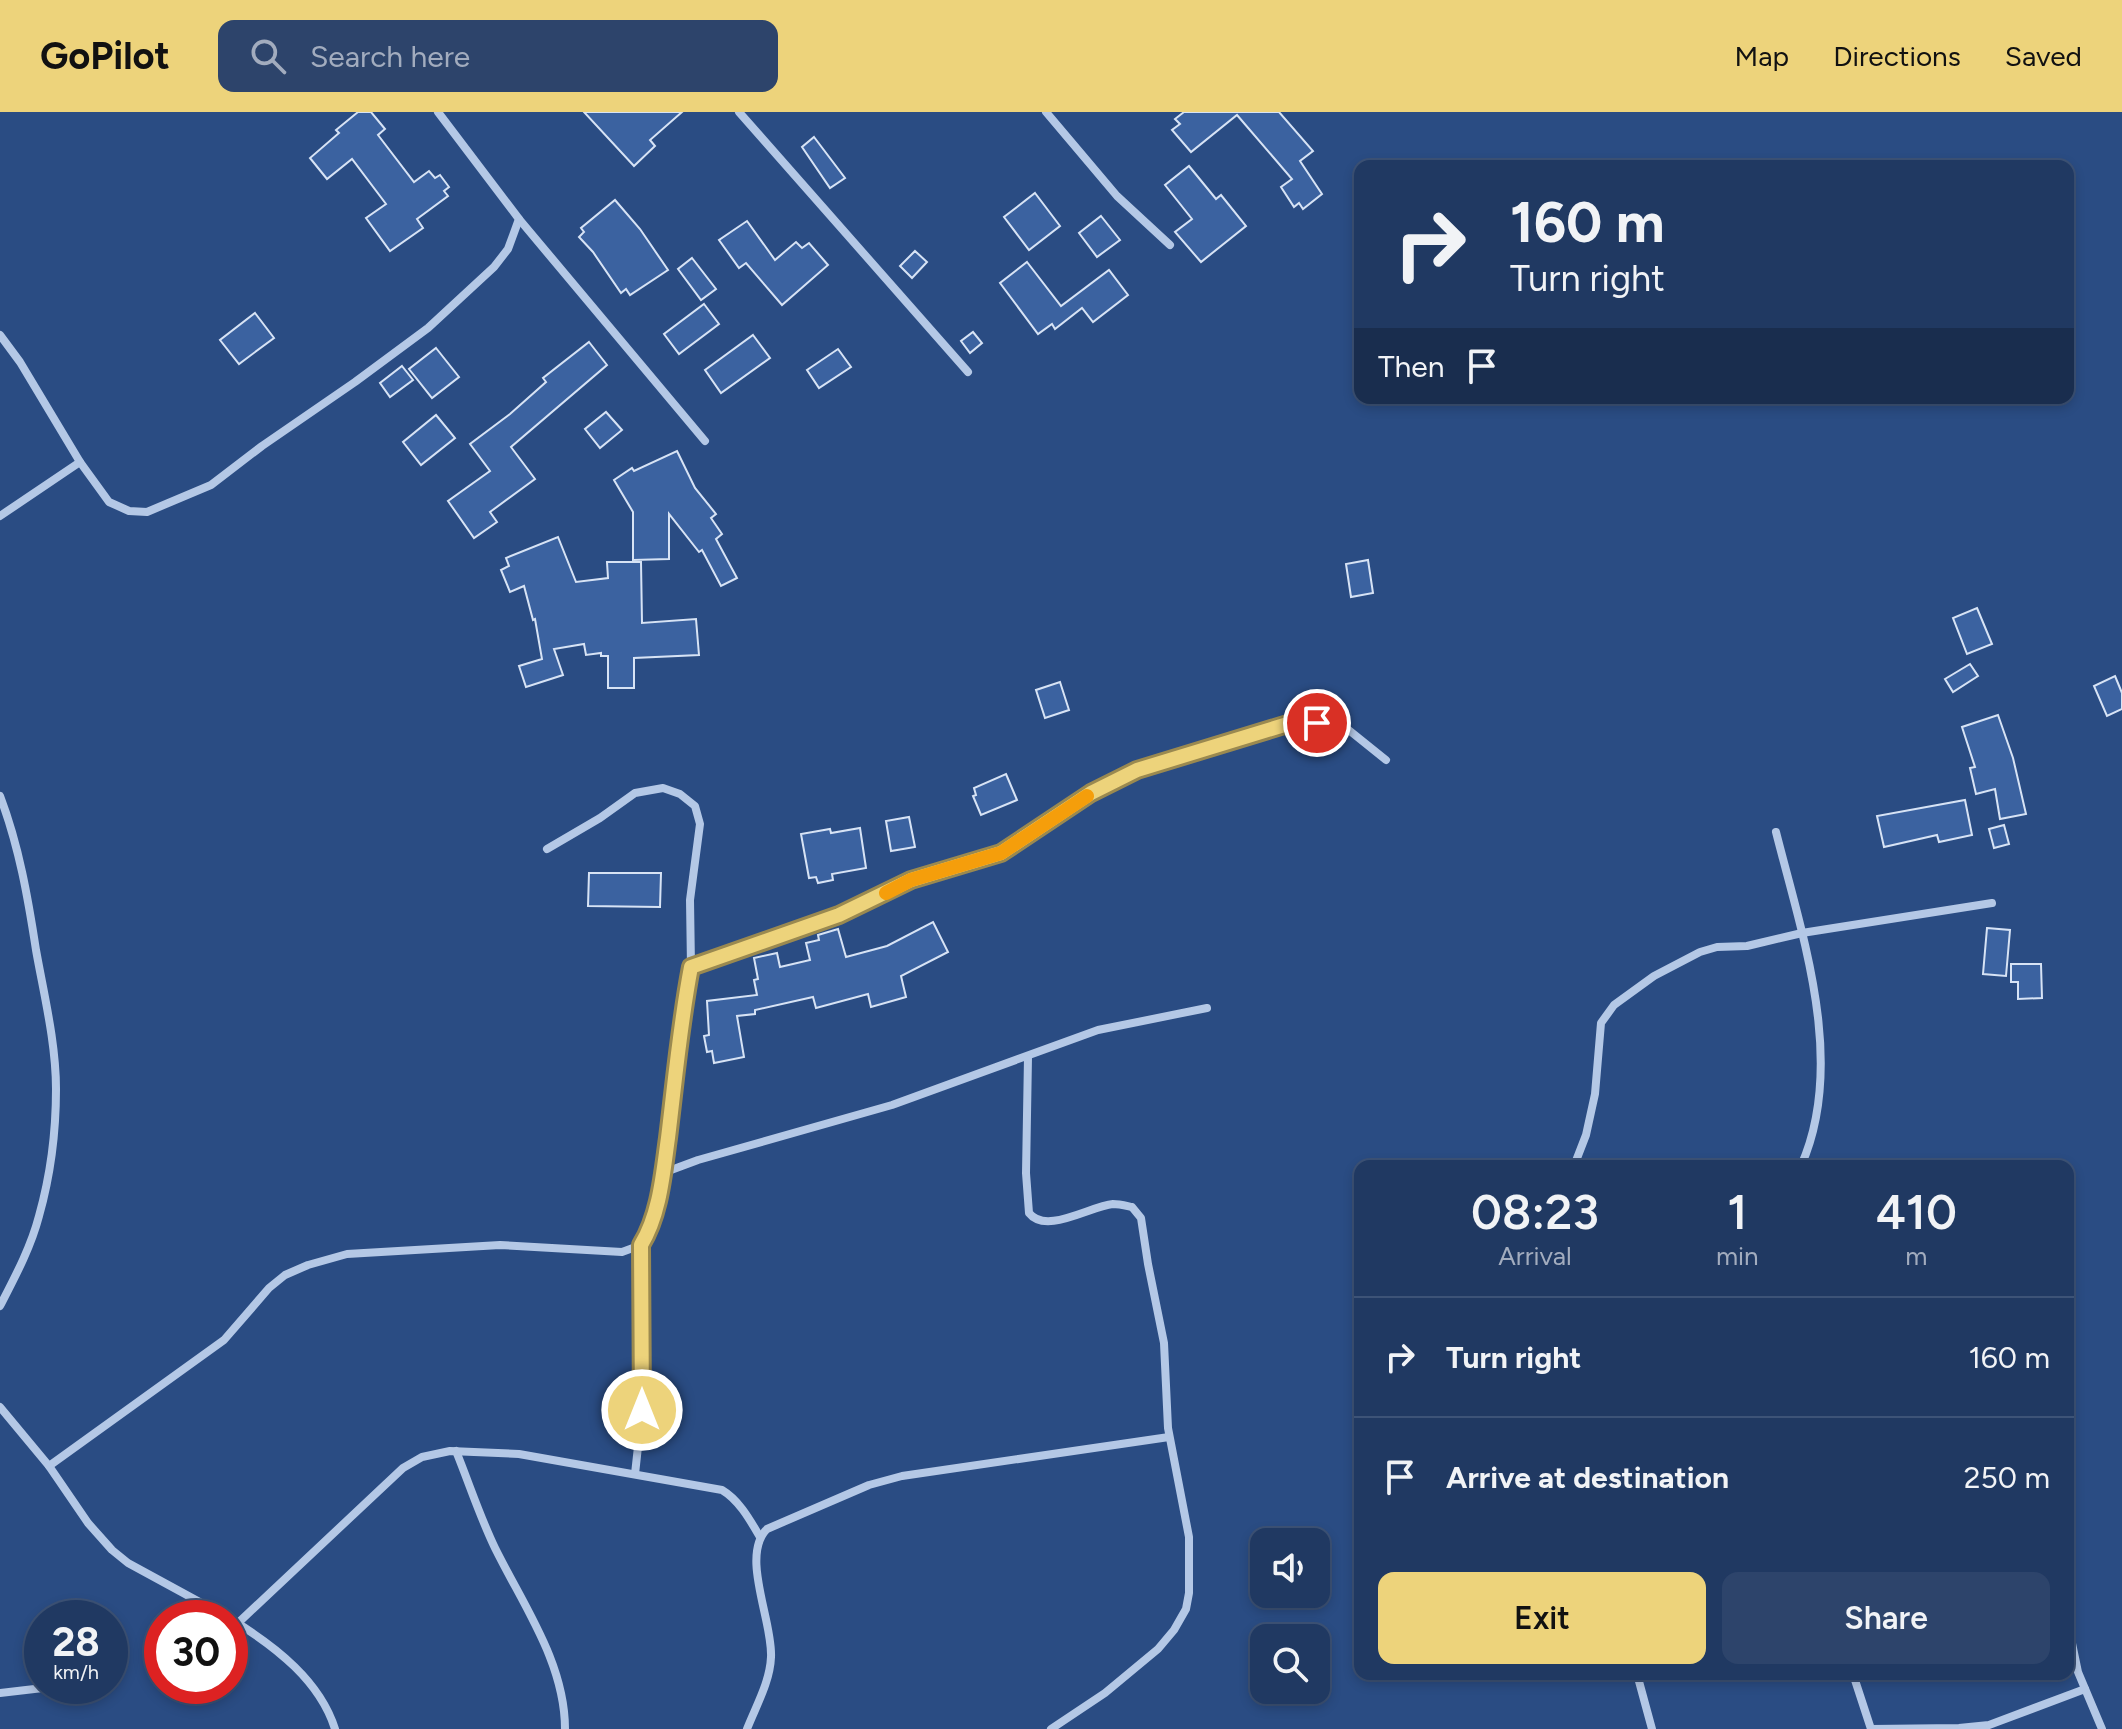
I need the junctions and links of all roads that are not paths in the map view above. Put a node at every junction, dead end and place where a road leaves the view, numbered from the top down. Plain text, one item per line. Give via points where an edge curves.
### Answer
1 (438, 112) edge
2 (739, 112) edge
3 (1050, 113) edge
4 (519, 219) junction
5 (1170, 245) dead end
6 (0, 335) edge
7 (968, 372) dead end
8 (705, 441) dead end
9 (80, 462) junction
10 (0, 516) edge
11 (1386, 760) dead end
12 (0, 796) edge
13 (1776, 832) dead end
14 (547, 849) dead end
15 (1992, 903) dead end
16 (1802, 933) junction
17 (691, 967) junction
18 (1207, 1008) dead end
19 (1028, 1057) junction
20 (1576, 1160) edge
21 (1803, 1160) edge
22 (663, 1173) junction
23 (641, 1245) junction
24 (0, 1306) edge
25 (0, 1407) edge
26 (1169, 1437) junction
27 (456, 1451) junction
28 (49, 1466) junction
29 (635, 1474) junction
30 (760, 1537) junction
31 (196, 1600) edge
32 (248, 1606) edge
33 (248, 1631) edge
34 (2074, 1653) edge
35 (1639, 1680) edge
36 (1855, 1680) edge
37 (2085, 1689) junction
38 (24, 1690) edge
39 (0, 1693) edge
40 (335, 1729) edge
41 (565, 1729) edge
42 (747, 1729) edge
43 (1051, 1729) edge
44 (1652, 1729) edge
45 (1871, 1729) edge
46 (2102, 1729) edge

1 - 4 street
2 - 7 street
3 - 5 street via 1117,196
4 - 8 street
4 - 9 street via 508,249 494,267 428,328 211,485 147,512 129,511 109,502
6 - 9 street
9 - 10 street
11 - 17 street via 1340,723 1294,722 1137,770 1091,793 1001,853 911,880 839,915
12 - 24 street via 27,893 56,1088 39,1217
13 - 16 street
14 - 17 street via 635,793 663,788 695,806 700,824 690,900
15 - 16 street
16 - 20 street via 1700,952 1614,1005 1601,1023 1595,1094
16 - 21 street via 1817,1009 1820,1071
17 - 22 street
18 - 19 street via 1098,1030
19 - 22 street via 892,1105
19 - 26 street via 1029,1213 1040,1222 1051,1222 1114,1204 1138,1211 1164,1343
22 - 23 street via 650,1231
23 - 28 street via 622,1252 500,1245 347,1254 308,1265 269,1288 224,1340
23 - 29 street via 642,1410
25 - 28 street
26 - 30 street via 902,1476 785,1519
26 - 43 street via 1189,1537 1186,1609 1137,1669
27 - 29 street via 519,1454
27 - 32 street via 422,1457 403,1468
27 - 41 street via 555,1673
28 - 31 street via 112,1550
29 - 30 street via 722,1490
30 - 42 street via 756,1561 771,1660
33 - 40 street via 305,1677 328,1707
34 - 37 street
35 - 44 street
36 - 45 street
37 - 45 street via 1989,1725
37 - 46 street
38 - 39 street

